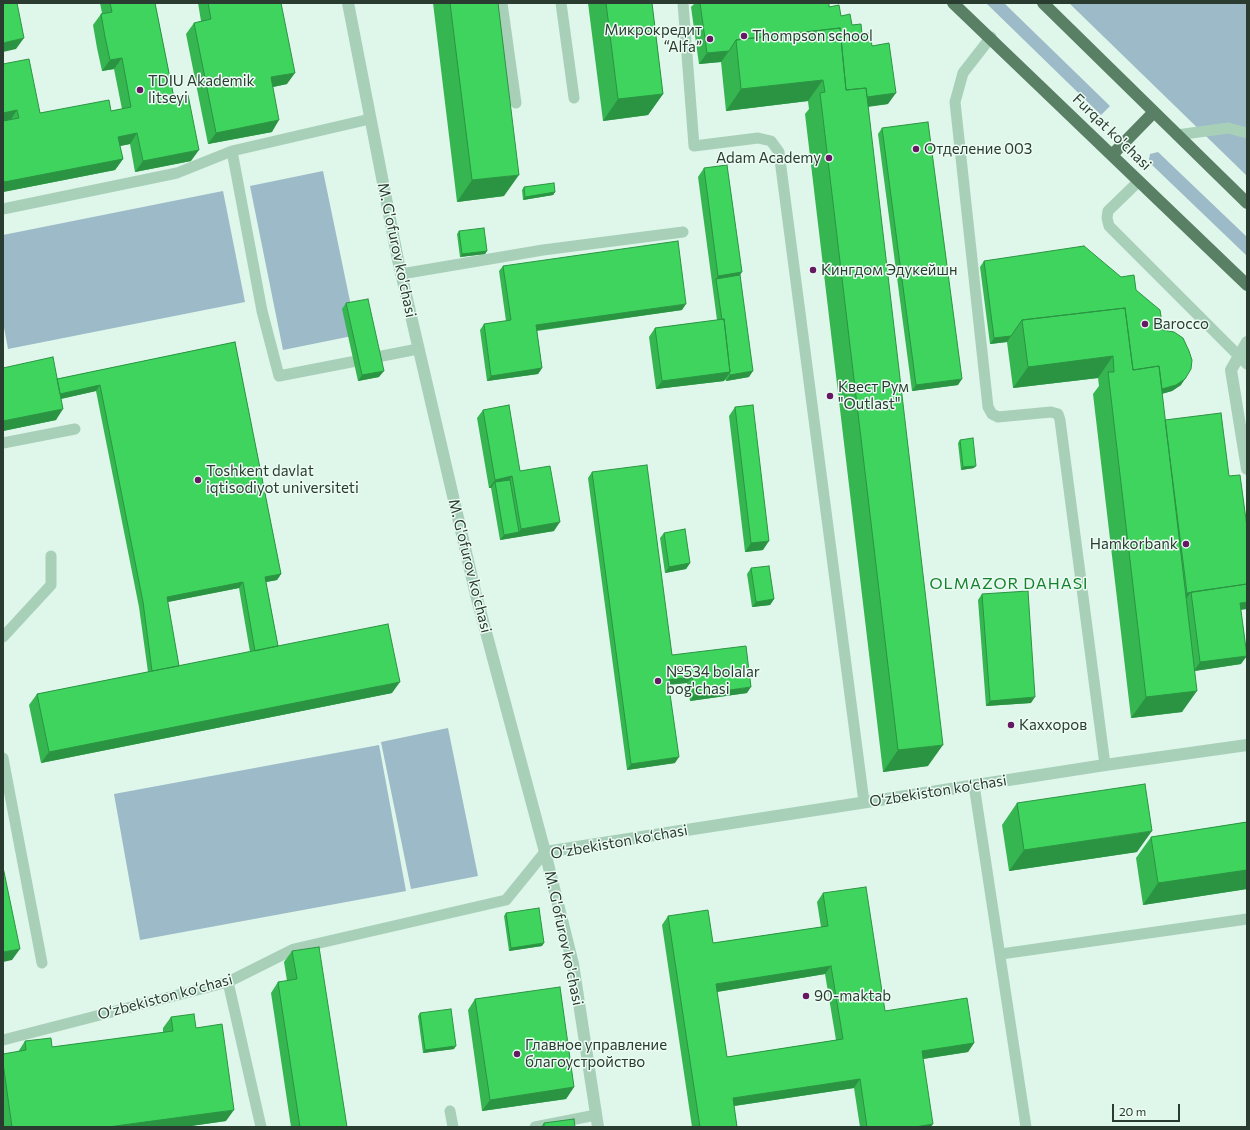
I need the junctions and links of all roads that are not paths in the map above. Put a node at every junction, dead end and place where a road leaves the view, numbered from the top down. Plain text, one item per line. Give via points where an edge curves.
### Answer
1 (348, 3) edge
2 (502, 3) edge
3 (561, 3) edge
4 (683, 3) edge
5 (953, 3) edge
6 (1043, 3) edge
7 (990, 37) junction
8 (574, 98) dead end
9 (516, 104) dead end
10 (1154, 112) junction
11 (370, 120) junction
12 (1247, 133) edge
13 (1177, 134) junction
14 (232, 151) junction
15 (1112, 155) junction
16 (1139, 181) junction
17 (1247, 203) edge
18 (3, 209) edge
19 (683, 232) dead end
20 (401, 274) junction
21 (1247, 285) edge
22 (1247, 342) edge
23 (418, 349) junction
24 (1243, 360) edge
25 (75, 429) dead end
26 (3, 443) edge
27 (1247, 469) edge
28 (51, 556) dead end
29 (3, 637) edge
30 (1247, 745) edge
31 (3, 758) edge
32 (1105, 765) junction
33 (974, 785) junction
34 (864, 802) junction
35 (545, 852) junction
36 (1247, 919) edge
37 (1001, 954) junction
38 (42, 963) dead end
39 (228, 982) junction
40 (3, 1040) edge
41 (450, 1112) dead end
42 (596, 1114) junction
43 (261, 1127) edge
44 (453, 1127) edge
45 (535, 1127) edge
46 (598, 1127) edge
47 (1026, 1127) edge

1 - 11 street, M. G'ofurov ko'chasi
2 - 9 lane
3 - 8 lane
4 - 34 lane via 694,146 758,138 771,141 779,152
5 - 7 main road, Furqat ko'chasi
6 - 10 main road
7 - 15 main road, Furqat ko'chasi
7 - 32 lane via 963,73 956,102 988,407 992,414 998,417 1051,412 1058,414 1060,420
10 - 13 main road
10 - 15 main road
11 - 14 lane
11 - 20 street, M. G'ofurov ko'chasi
12 - 13 lane via 1228,128
13 - 17 main road
14 - 18 lane via 177,173
14 - 23 lane via 262,311 279,376
15 - 16 main road, Furqat ko'chasi
16 - 21 main road, Furqat ko'chasi
16 - 24 lane via 1108,211 1109,226
19 - 20 lane via 543,250
20 - 23 street, M. G'ofurov ko'chasi
22 - 24 street
23 - 35 street, M. G'ofurov ko'chasi via 476,595
24 - 27 street via 1231,370
25 - 26 lane
28 - 29 lane via 51,585
30 - 32 street, O‘zbekiston ko‘chasi
31 - 38 lane
32 - 33 street, O‘zbekiston ko‘chasi
33 - 34 street, O‘zbekiston ko‘chasi
33 - 37 lane
34 - 35 street, O‘zbekiston ko‘chasi
35 - 39 lane, O‘zbekiston ko‘chasi via 506,900 294,949
35 - 42 street, M. G'ofurov ko'chasi via 573,964
36 - 37 lane
37 - 47 lane
39 - 40 lane, O‘zbekiston ko‘chasi
39 - 43 lane
41 - 44 lane
42 - 45 lane
42 - 46 street, M. G'ofurov ko'chasi

